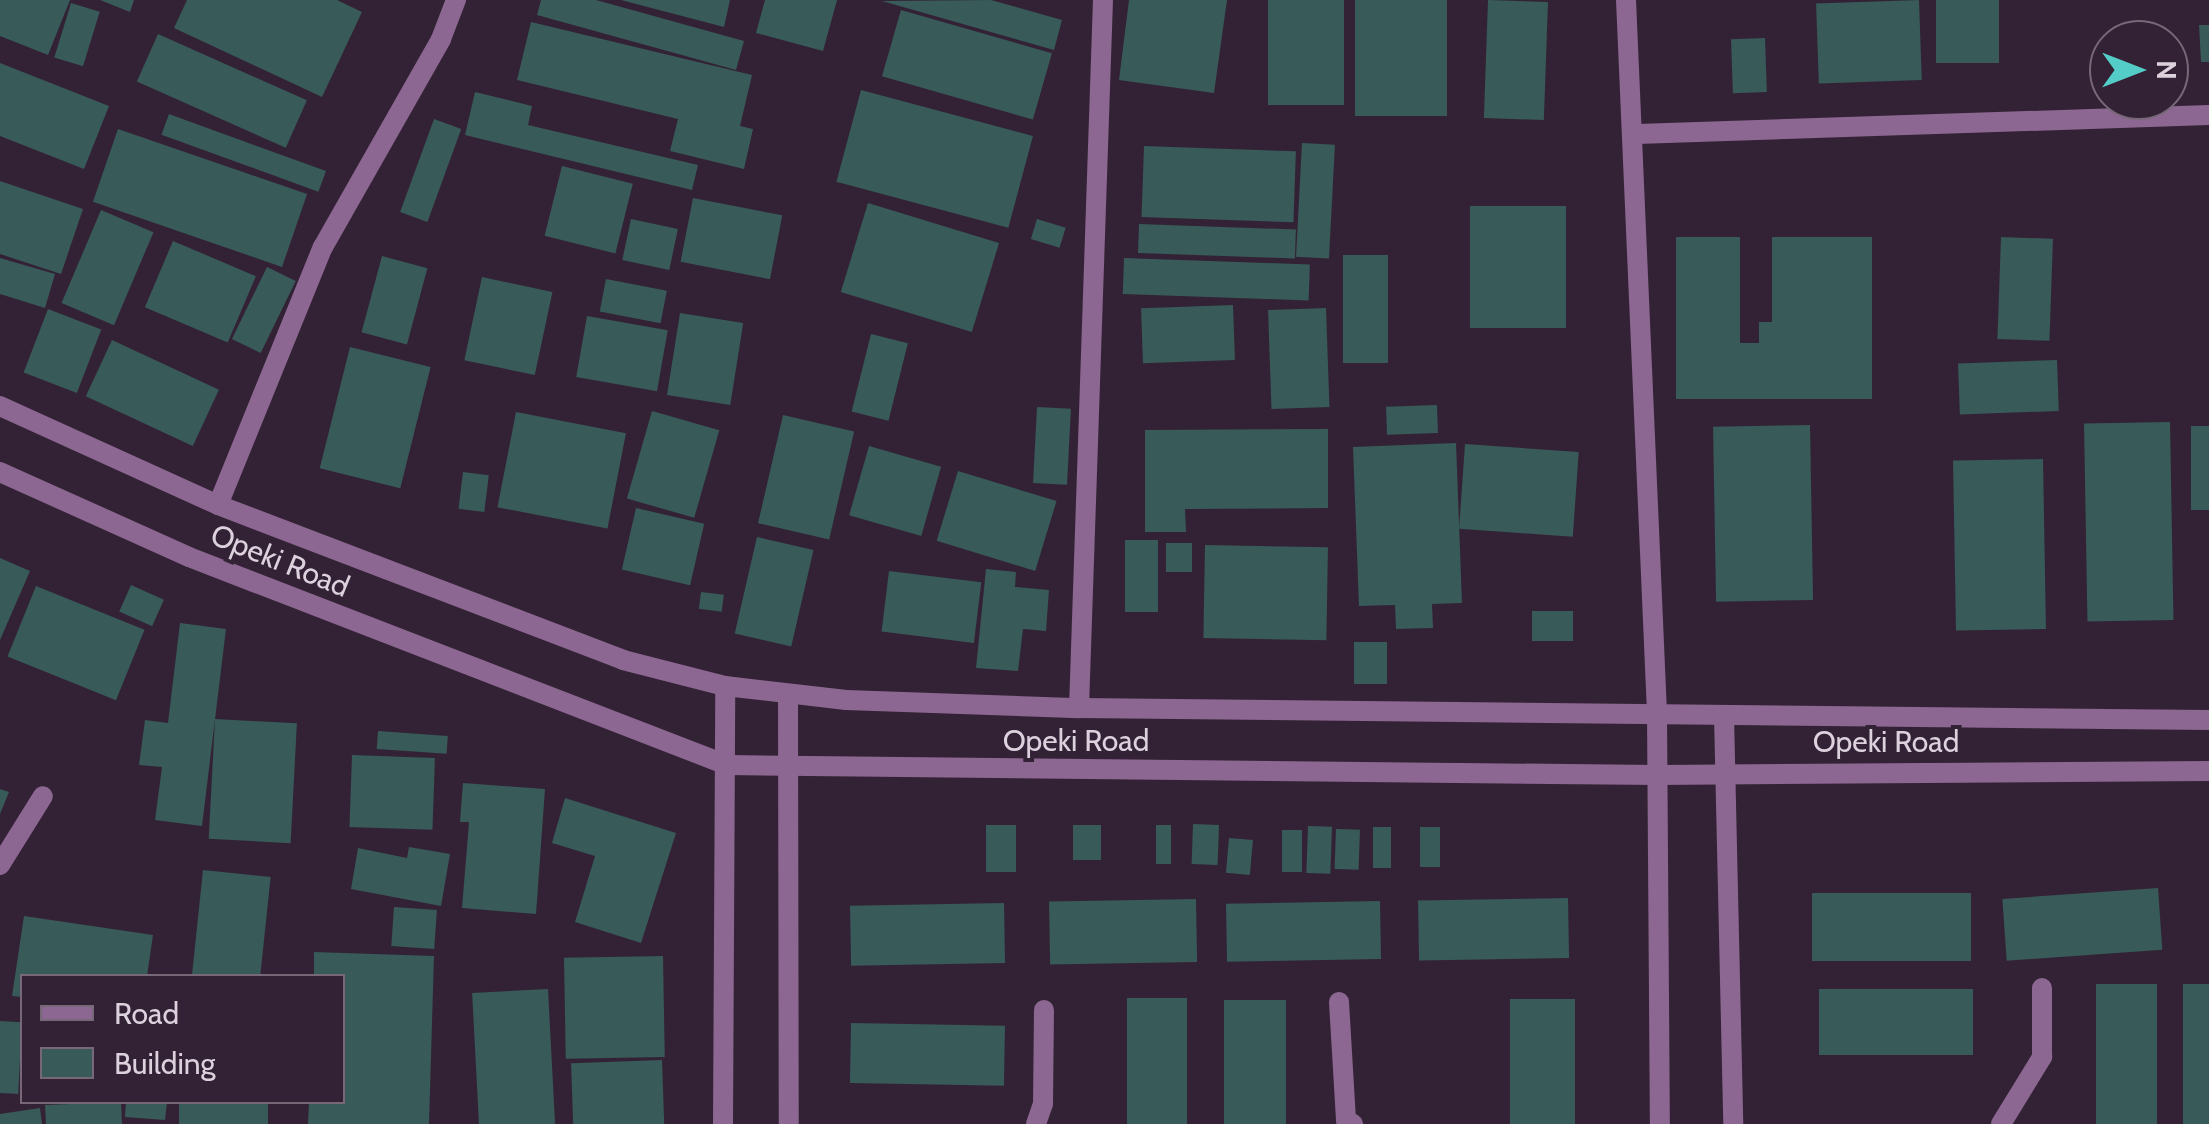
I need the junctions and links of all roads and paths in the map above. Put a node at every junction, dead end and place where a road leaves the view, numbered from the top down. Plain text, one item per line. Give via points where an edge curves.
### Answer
1 (456, 0) edge
2 (1103, 0) edge
3 (1626, 0) edge
4 (2209, 115) edge
5 (1636, 134) junction
6 (0, 406) edge
7 (0, 472) edge
8 (218, 505) junction
9 (724, 686) junction
10 (788, 695) junction
11 (1079, 708) junction
12 (1657, 713) junction
13 (1724, 716) junction
14 (2209, 720) edge
15 (728, 765) junction
16 (788, 768) junction
17 (2209, 771) edge
18 (1728, 772) junction
19 (1658, 776) junction
20 (42, 796) dead end
21 (0, 865) edge
22 (2042, 988) dead end
23 (1339, 1002) dead end
24 (1044, 1010) dead end
25 (723, 1124) edge
26 (789, 1124) edge
27 (1036, 1124) edge
28 (1353, 1124) edge
29 (1660, 1124) edge
30 (1733, 1124) edge
31 (2001, 1124) edge

1 - 8 street via 441,39 323,248
2 - 11 street
3 - 5 street
4 - 5 street
5 - 12 street
6 - 8 street, Opeki Road
7 - 15 street, Opeki Road via 207,564
8 - 9 street, Opeki Road via 622,660
9 - 10 street, Opeki Road
9 - 15 street
10 - 11 street, Opeki Road
10 - 16 street
11 - 12 street, Opeki Road
12 - 13 street, Opeki Road
12 - 19 street
13 - 14 street, Opeki Road
13 - 18 street
15 - 16 street, Opeki Road
15 - 25 street
16 - 19 street, Opeki Road
16 - 26 street
17 - 18 street, Opeki Road
18 - 19 street, Opeki Road
18 - 30 street
19 - 29 street
20 - 21 street
22 - 31 street via 2042,1058
23 - 28 street via 1346,1120
24 - 27 street via 1044,1104

